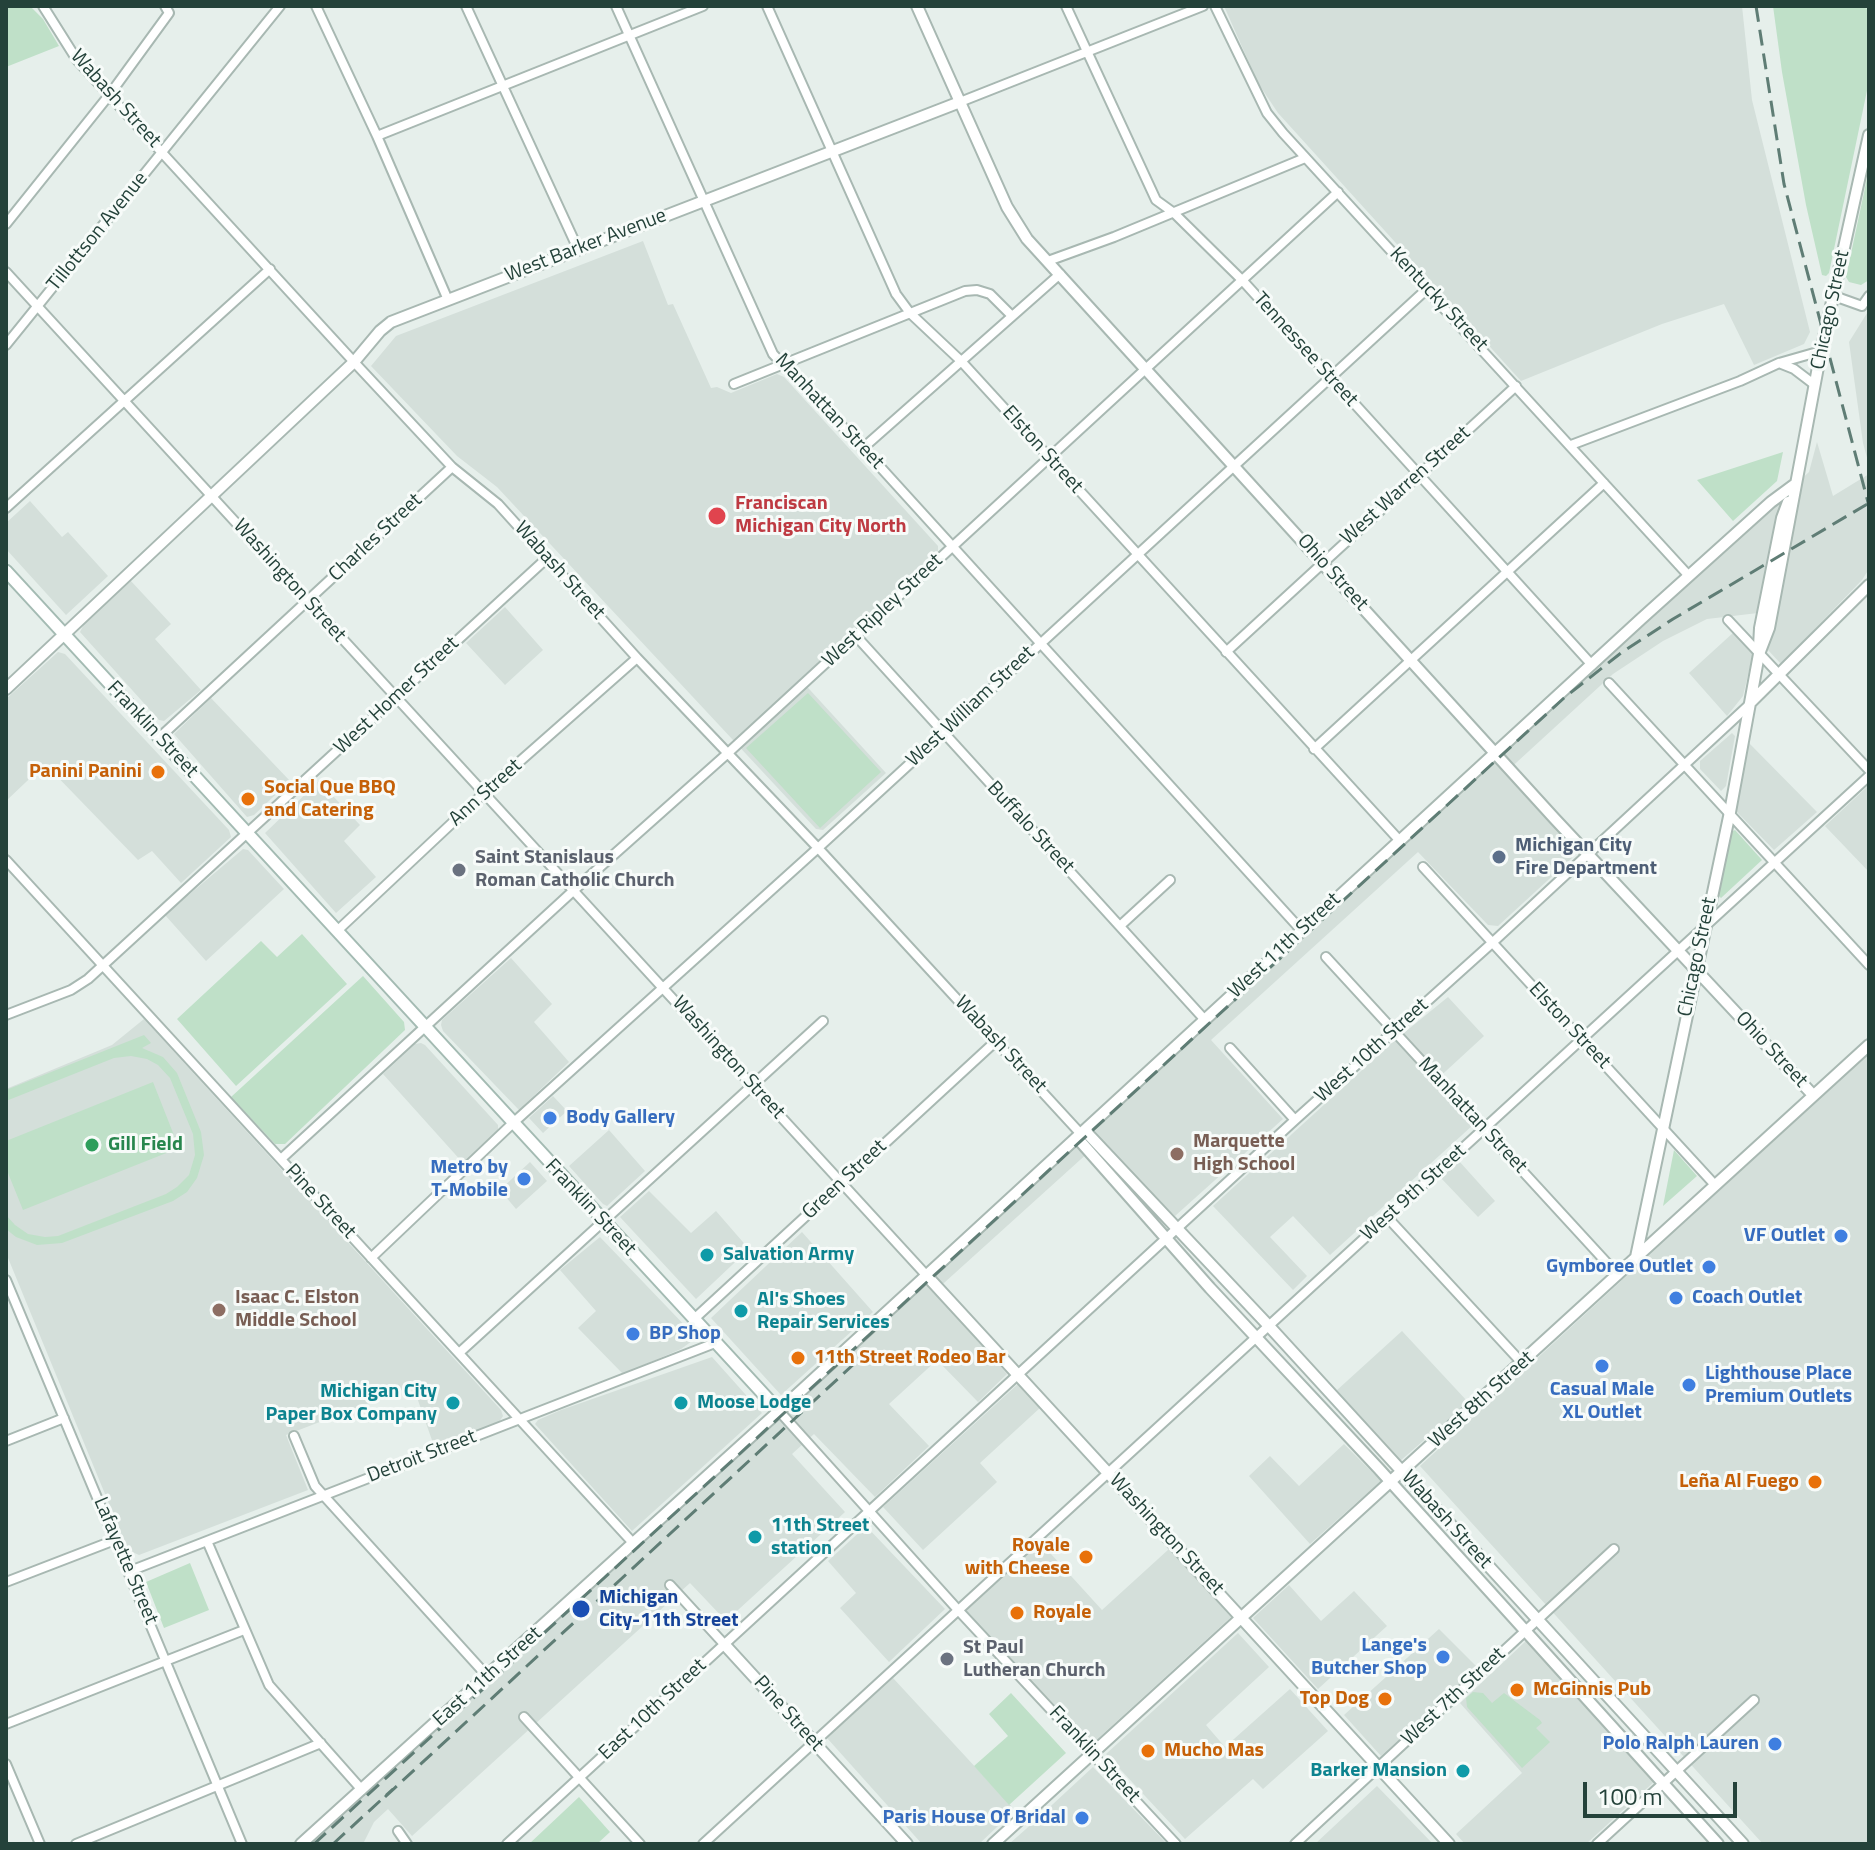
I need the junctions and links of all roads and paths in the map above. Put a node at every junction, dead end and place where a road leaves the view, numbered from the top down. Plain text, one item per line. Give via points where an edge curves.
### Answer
1 (43, 6) edge
2 (280, 6) edge
3 (316, 6) edge
4 (466, 6) edge
5 (616, 6) edge
6 (703, 6) edge
7 (767, 6) edge
8 (917, 6) edge
9 (1066, 6) edge
10 (1203, 6) edge
11 (1215, 6) edge
12 (167, 10) edge
13 (629, 36) junction
14 (1086, 52) junction
15 (502, 85) junction
16 (110, 94) junction
17 (960, 102) junction
18 (1869, 135) edge
19 (377, 136) junction
20 (163, 152) junction
21 (831, 152) junction
22 (1305, 158) junction
23 (1338, 192) junction
24 (703, 200) junction
25 (1174, 213) junction
26 (6, 224) edge
27 (578, 249) junction
28 (1048, 261) junction
29 (270, 269) junction
30 (6, 272) edge
31 (1060, 274) junction
32 (1243, 281) junction
33 (1428, 288) junction
34 (1834, 296) junction
35 (1869, 296) edge
36 (448, 300) junction
37 (37, 307) junction
38 (910, 313) junction
39 (1012, 316) junction
40 (6, 345) edge
41 (1821, 351) junction
42 (961, 361) junction
43 (354, 362) junction
44 (784, 363) junction
45 (1779, 363) junction
46 (1146, 368) junction
47 (1330, 379) junction
48 (734, 384) dead end
49 (1815, 385) junction
50 (1516, 386) junction
51 (123, 399) junction
52 (1571, 445) junction
53 (863, 448) junction
54 (1050, 458) junction
55 (452, 467) junction
56 (1235, 467) junction
57 (1419, 475) junction
58 (1604, 483) junction
59 (1794, 485) junction
60 (212, 495) junction
61 (6, 508) edge
62 (952, 546) junction
63 (1138, 555) junction
64 (546, 559) junction
65 (1323, 563) junction
66 (1507, 570) junction
67 (6, 571) edge
68 (1689, 576) junction
69 (1869, 585) edge
70 (307, 603) junction
71 (1728, 620) dead end
72 (64, 634) junction
73 (856, 636) junction
74 (1041, 643) junction
75 (1226, 652) junction
76 (1759, 654) junction
77 (637, 658) junction
78 (1411, 659) junction
79 (1592, 665) junction
80 (1779, 674) junction
81 (1609, 683) dead end
82 (6, 689) edge
83 (396, 697) junction
84 (1749, 705) junction
85 (943, 733) junction
86 (159, 738) junction
87 (1314, 749) junction
88 (728, 753) junction
89 (1496, 754) junction
90 (1686, 764) junction
91 (1869, 773) edge
92 (484, 793) junction
93 (1730, 812) junction
94 (248, 834) junction
95 (1400, 841) junction
96 (818, 848) junction
97 (1588, 854) junction
98 (6, 860) edge
99 (1775, 862) junction
100 (1423, 867) dead end
101 (1170, 880) dead end
102 (573, 891) junction
103 (1121, 925) junction
104 (1705, 927) junction
105 (337, 931) junction
106 (1302, 931) junction
107 (1492, 943) junction
108 (1679, 951) junction
109 (1326, 957) dead end
110 (103, 965) junction
111 (1869, 965) edge
112 (1696, 969) junction
113 (663, 987) junction
114 (6, 1015) edge
115 (1205, 1020) junction
116 (823, 1021) dead end
117 (424, 1027) junction
118 (1395, 1031) junction
119 (1581, 1039) junction
120 (996, 1041) junction
121 (1869, 1045) edge
122 (1230, 1048) dead end
123 (752, 1086) junction
124 (1813, 1095) junction
125 (1295, 1120) junction
126 (513, 1123) junction
127 (1485, 1128) junction
128 (1662, 1128) junction
129 (1080, 1133) junction
130 (281, 1159) junction
131 (843, 1183) junction
132 (1715, 1185) junction
133 (1387, 1217) junction
134 (603, 1222) junction
135 (1178, 1229) junction
136 (1167, 1239) junction
137 (371, 1258) junction
138 (1635, 1259) junction
139 (1618, 1275) junction
140 (927, 1276) junction
141 (6, 1280) edge
142 (9, 1294) edge
143 (693, 1320) junction
144 (1268, 1325) junction
145 (1255, 1337) junction
146 (715, 1343) junction
147 (459, 1353) junction
148 (1522, 1363) junction
149 (1018, 1375) junction
150 (779, 1411) junction
151 (64, 1418) junction
152 (520, 1419) junction
153 (294, 1436) dead end
154 (6, 1441) edge
155 (1108, 1472) junction
156 (1402, 1472) junction
157 (1390, 1482) junction
158 (324, 1495) junction
159 (870, 1512) junction
160 (115, 1540) junction
161 (207, 1541) junction
162 (634, 1544) junction
163 (1614, 1549) dead end
164 (130, 1571) junction
165 (6, 1582) edge
166 (670, 1585) dead end
167 (959, 1611) junction
168 (1241, 1617) junction
169 (1537, 1620) junction
170 (244, 1630) junction
171 (1526, 1631) junction
172 (724, 1644) junction
173 (167, 1660) junction
174 (488, 1677) junction
175 (1754, 1700) dead end
176 (524, 1717) dead end
177 (6, 1724) edge
178 (813, 1742) junction
179 (321, 1743) junction
180 (1092, 1752) junction
181 (6, 1764) edge
182 (1378, 1767) junction
183 (1676, 1772) junction
184 (579, 1778) junction
185 (1665, 1783) junction
186 (219, 1786) junction
187 (362, 1790) junction
188 (398, 1831) dead end
189 (40, 1844) edge
190 (76, 1844) edge
191 (242, 1844) edge
192 (301, 1844) edge
193 (407, 1844) edge
194 (507, 1844) edge
195 (640, 1844) edge
196 (703, 1844) edge
197 (907, 1844) edge
198 (993, 1844) edge
199 (1176, 1844) edge
200 (1295, 1844) edge
201 (1449, 1844) edge
202 (1597, 1844) edge
203 (1718, 1844) edge
204 (1743, 1844) edge

1 - 16 street, Wabash Street via 77,60
2 - 20 street, Tillottson Avenue
3 - 19 street
4 - 15 street
5 - 13 street, Manhattan Street
6 - 13 street
7 - 21 street, Elston Street
8 - 17 street, Ohio Street
9 - 14 street, Tennessee Street
10 - 14 street, West Barker Avenue
11 - 22 street, Kentucky Street via 1267,113
12 - 16 street
13 - 15 street
13 - 24 street, Manhattan Street
14 - 17 street, West Barker Avenue
14 - 25 street, Tennessee Street via 1156,200
15 - 19 street
15 - 27 street
16 - 20 street, Wabash Street
16 - 26 street
17 - 21 street, West Barker Avenue
17 - 28 street, Ohio Street via 1007,207
18 - 34 street, Chicago Street
19 - 36 street
20 - 29 street, Wabash Street
20 - 37 street, Tillottson Avenue
21 - 24 street, West Barker Avenue
21 - 38 street, Elston Street via 896,294
22 - 23 street, Kentucky Street
22 - 25 street
23 - 32 street, West Ripley Street
23 - 33 street, Kentucky Street
24 - 27 street, West Barker Avenue
24 - 44 street, Manhattan Street via 773,354
25 - 28 street
25 - 32 street, Tennessee Street
27 - 36 street, West Barker Avenue
28 - 31 street, Ohio Street
29 - 43 street, Wabash Street
29 - 51 street
30 - 37 street, Washington Street
31 - 39 street
31 - 46 street, Ohio Street
32 - 46 street, West Ripley Street
32 - 47 street, Tennessee Street
33 - 47 street, West William Street
33 - 50 street, Kentucky Street
34 - 35 street via 1862,306
34 - 41 street, Chicago Street
36 - 43 street, West Barker Avenue via 391,322
37 - 40 street, Tillottson Avenue
37 - 51 street, Washington Street
38 - 39 street via 977,290 990,294
38 - 42 street, Elston Street
38 - 44 street
39 - 42 street
41 - 45 street
41 - 49 street, Chicago Street
42 - 53 street
42 - 54 street, Elston Street
43 - 55 street, Wabash Street
43 - 60 street, West Barker Avenue
44 - 48 street
44 - 53 street, Manhattan Street
45 - 49 street
45 - 52 street
46 - 54 street, West Ripley Street
46 - 56 street, Ohio Street
47 - 56 street, West William Street
47 - 57 street, Tennessee Street
49 - 59 street, Chicago Street
50 - 52 street, Kentucky Street
50 - 57 street, West Warren Street
51 - 60 street, Washington Street
51 - 61 street
52 - 58 street, Kentucky Street
53 - 62 street, Manhattan Street
54 - 62 street, West Ripley Street
54 - 63 street, Elston Street
55 - 64 street, Wabash Street via 498,504
55 - 70 street, Charles Street
56 - 63 street, West William Street
56 - 65 street, Ohio Street
57 - 65 street, West Warren Street
57 - 66 street, Tennessee Street
58 - 66 street
58 - 68 street, Kentucky Street
59 - 68 street, West 11th Street
59 - 76 street, Chicago Street via 1769,628
60 - 70 street, Washington Street
60 - 72 street, West Barker Avenue
62 - 73 street, West Ripley Street
62 - 74 street, Manhattan Street
63 - 74 street, West William Street
63 - 75 street, Elston Street
64 - 77 street, Wabash Street
64 - 83 street, West Homer Street
65 - 75 street, West Warren Street
65 - 78 street, Ohio Street
66 - 78 street
66 - 79 street, Tennessee Street
67 - 72 main road, Franklin Street
68 - 79 street, West 11th Street
69 - 80 street, West 10th Street
70 - 83 street, Washington Street
70 - 86 street, Charles Street
71 - 76 street
72 - 82 street, West Barker Avenue
72 - 86 main road, Franklin Street
73 - 85 street, Buffalo Street
73 - 88 street, West Ripley Street
74 - 85 street, West William Street
74 - 106 street, Manhattan Street
75 - 87 street, Elston Street
76 - 80 street
76 - 84 street, Chicago Street
77 - 88 street, Wabash Street
77 - 92 street, Ann Street
78 - 87 street
78 - 89 street, Ohio Street
79 - 89 street, West 11th Street
80 - 84 street, West 10th Street
80 - 91 street
81 - 90 street
83 - 92 street, Washington Street
83 - 94 street, West Homer Street
84 - 90 street, West 10th Street
84 - 93 street, Chicago Street
85 - 96 street, West William Street
85 - 103 street, Buffalo Street
86 - 94 main road, Franklin Street
87 - 95 street, Elston Street
88 - 96 street, Wabash Street
88 - 102 street, West Ripley Street
89 - 95 street, West 11th Street
89 - 97 street, Ohio Street
90 - 93 street
90 - 97 street, West 10th Street
91 - 99 street, West 9th Street
92 - 102 street, Washington Street
92 - 105 street, Ann Street
93 - 99 street
93 - 104 street, Chicago Street
94 - 105 main road, Franklin Street
94 - 110 street, West Homer Street
95 - 106 street, West 11th Street
96 - 113 street, West William Street
96 - 120 street, Wabash Street
97 - 107 street, West 10th Street
97 - 108 street, Ohio Street
98 - 110 street, Pine Street
99 - 104 street, West 9th Street
99 - 111 street
100 - 107 street, Elston Street
101 - 103 street
102 - 113 street, Washington Street
102 - 117 street, West Ripley Street
103 - 115 street, Buffalo Street
104 - 108 street, West 9th Street
104 - 112 street, Chicago Street
105 - 117 main road, Franklin Street
106 - 115 street, West 11th Street
107 - 118 street, West 10th Street
107 - 119 street, Elston Street
108 - 112 street, Ohio Street
108 - 119 street, West 9th Street
109 - 118 street, Manhattan Street
110 - 114 street, West Homer Street via 71,990
110 - 130 street, Pine Street
112 - 124 street, Ohio Street
112 - 128 street, Chicago Street
113 - 123 street, Washington Street
113 - 126 street, West William Street
115 - 129 street, West 11th Street
116 - 123 street
117 - 126 main road, Franklin Street
117 - 130 street, West Ripley Street
118 - 125 street, West 10th Street
118 - 127 street, Manhattan Street
119 - 127 street, West 9th Street
119 - 128 street, Elston Street
120 - 129 street, Wabash Street
120 - 131 street, Green Street
121 - 124 street, West 8th Street
122 - 125 street
123 - 131 street, Washington Street
123 - 134 street
124 - 132 street, West 8th Street
125 - 135 street, West 10th Street
126 - 134 main road, Franklin Street
126 - 137 street, West William Street
127 - 133 street, West 9th Street
127 - 139 street, Manhattan Street
128 - 132 street, Elston Street
128 - 138 street, Chicago Street
129 - 135 street, Wabash Street via 1088,1134
129 - 136 street, Wabash Street via 1080,1141
129 - 140 street, West 11th Street
130 - 137 street, Pine Street
131 - 140 street, Washington Street
131 - 143 street, Green Street
132 - 138 street, West 8th Street
133 - 144 street, West 9th Street
133 - 148 street
134 - 143 main road, Franklin Street
134 - 147 street
135 - 136 street, West 10th Street
135 - 144 street, Wabash Street
136 - 145 street, Wabash Street
136 - 149 street, West 10th Street
137 - 147 street, Pine Street
138 - 139 street, West 8th Street
139 - 148 street, West 8th Street
140 - 149 street, Washington Street
140 - 150 street, West 11th Street
141 - 142 street, Lafayette Street
142 - 151 street, Lafayette Street
143 - 146 main road, Franklin Street
144 - 145 street, West 9th Street
144 - 156 street, Wabash Street
145 - 155 street, West 9th Street
145 - 157 street, Wabash Street
146 - 150 main road, Franklin Street
146 - 152 street, Detroit Street
147 - 152 street, Pine Street
148 - 156 street, West 8th Street
149 - 155 street, Washington Street
149 - 159 street, West 10th Street
150 - 159 street, Franklin Street
150 - 162 street, East 11th Street
151 - 154 street
151 - 160 street, Lafayette Street
152 - 158 street, Detroit Street
152 - 162 street, Pine Street
153 - 158 street
155 - 167 street, West 9th Street
155 - 168 street, Washington Street
156 - 157 street, West 8th Street
156 - 169 street, Wabash Street
157 - 168 street, West 8th Street
157 - 171 street, Wabash Street
158 - 161 street, Detroit Street
158 - 174 street
159 - 167 street, Franklin Street
159 - 172 street, East 10th Street
160 - 164 street, Lafayette Street
160 - 165 street
161 - 164 street, Detroit Street
161 - 170 street
162 - 174 street, East 11th Street
163 - 169 street, West 7th Street
164 - 173 street, Lafayette Street
166 - 172 street, Pine Street
167 - 178 street, West 9th Street
167 - 180 street, Franklin Street
168 - 180 street, West 8th Street
168 - 182 street, Washington Street
169 - 171 street, West 7th Street
169 - 183 street, Wabash Street
170 - 173 street
170 - 179 street via 269,1685
171 - 182 street, West 7th Street
171 - 185 street, Wabash Street
172 - 178 street, Pine Street
172 - 184 street, East 10th Street
173 - 177 street
173 - 186 street, Lafayette Street
174 - 187 street, East 11th Street
175 - 183 street
176 - 184 street
178 - 196 street, West 9th Street
178 - 197 street, Pine Street
179 - 186 street
179 - 187 street
180 - 198 street, West 8th Street
180 - 199 street, Franklin Street
181 - 189 street
182 - 200 street, West 7th Street
182 - 201 street, Washington Street
183 - 185 street
183 - 204 street, Wabash Street
184 - 194 street, East 10th Street
184 - 195 street
185 - 202 street
185 - 203 street, Wabash Street
186 - 190 street
186 - 191 street, Lafayette Street
187 - 192 street, East 11th Street
188 - 193 street

